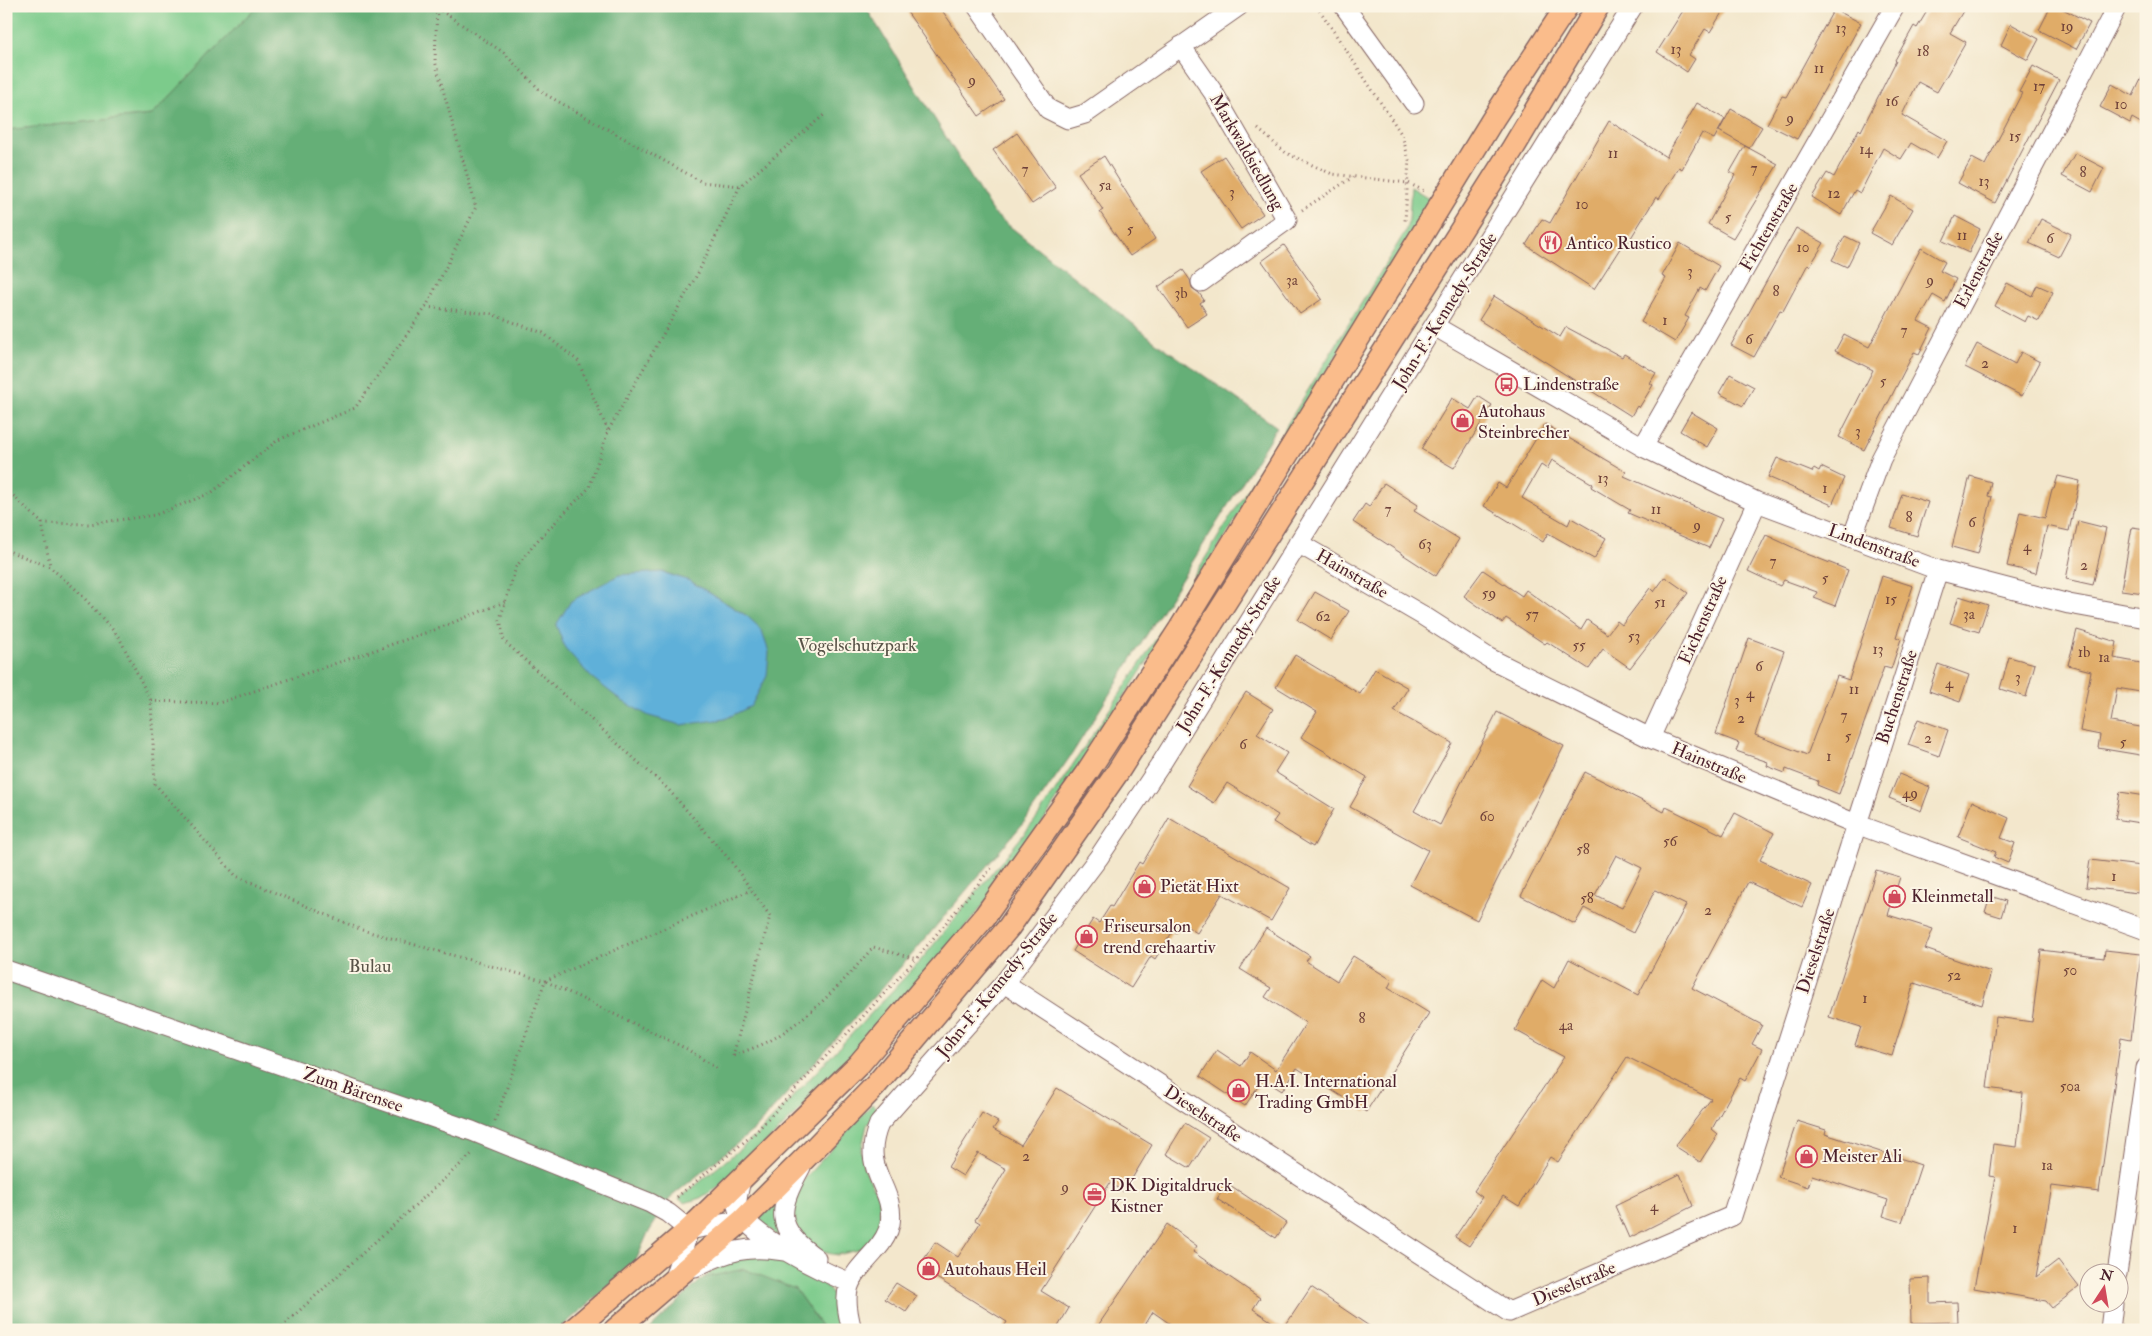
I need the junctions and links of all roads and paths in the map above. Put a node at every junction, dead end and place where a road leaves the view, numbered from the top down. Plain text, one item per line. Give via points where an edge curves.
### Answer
1 (977, 6) edge
2 (1239, 6) edge
3 (1317, 6) edge
4 (1344, 6) edge
5 (1567, 6) edge
6 (1598, 6) edge
7 (1633, 6) edge
8 (1895, 6) edge
9 (2116, 6) edge
10 (437, 7) edge
11 (1181, 46) junction
12 (1414, 103) dead end
13 (824, 115) dead end
14 (1257, 128) dead end
15 (1353, 177) junction
16 (740, 186) junction
17 (1287, 220) junction
18 (1201, 282) dead end
19 (426, 307) junction
20 (1436, 327) junction
21 (608, 432) junction
22 (1643, 447) junction
23 (6, 489) edge
24 (1757, 502) junction
25 (42, 523) junction
26 (1852, 538) junction
27 (1298, 542) junction
28 (6, 550) edge
29 (50, 567) junction
30 (1938, 570) junction
31 (507, 601) junction
32 (2146, 618) edge
33 (151, 701) junction
34 (1650, 738) junction
35 (1856, 824) junction
36 (997, 861) dead end
37 (751, 890) junction
38 (2146, 930) edge
39 (916, 959) junction
40 (6, 970) edge
41 (545, 981) junction
42 (1004, 983) junction
43 (2146, 1068) edge
44 (719, 1070) dead end
45 (489, 1138) junction
46 (809, 1154) junction
47 (742, 1179) junction
48 (2138, 1186) edge
49 (668, 1213) junction
50 (743, 1220) junction
51 (689, 1230) junction
52 (787, 1252) junction
53 (2120, 1264) edge
54 (674, 1278) junction
55 (850, 1282) junction
56 (2112, 1314) edge
57 (278, 1330) edge
58 (573, 1330) edge
59 (615, 1330) edge
60 (852, 1330) edge
61 (2110, 1330) edge

1 - 11 street via 1048,109 1068,119 1086,114
2 - 11 street
3 - 15 path via 1402,135 1409,160 1408,183
4 - 12 street
5 - 47 main road via 1493,118 1180,629 1030,856 985,916 860,1064
6 - 46 main road via 1394,338 1117,773 1054,866 1009,927 920,1034
7 - 20 street, John-F.-Kennedy-Straße
8 - 22 street, Fichtenstraße
9 - 26 street, Erlenstraße via 1881,459
10 - 16 path via 504,53 543,93 702,182
10 - 19 path via 435,61 476,207
11 - 17 street, Markwaldsiedlung via 1213,92
13 - 16 path
14 - 15 path via 1286,152 1332,174
15 - 17 path
16 - 21 path via 698,273
17 - 18 street, Markwaldsiedlung
19 - 21 path via 491,314 543,333 578,361
19 - 25 path via 355,408 278,440 211,492 155,515 89,524
20 - 22 street, Lindenstraße
20 - 27 street, John-F.-Kennedy-Straße
21 - 31 path via 589,488 516,567
22 - 24 street, Lindenstraße
23 - 25 path
24 - 26 street, Lindenstraße
24 - 34 street, Eichenstraße
25 - 29 path
26 - 30 street, Lindenstraße
27 - 34 street, Hainstraße via 1488,658
27 - 42 street, John-F.-Kennedy-Straße via 1159,768 1098,857
28 - 29 path
29 - 33 path via 78,591 119,637
30 - 32 street, Lindenstraße via 2069,604
30 - 35 street, Buchenstraße
31 - 33 path via 434,630 219,703
31 - 37 path via 500,619 504,641 668,789 730,860
33 - 41 path via 155,784 236,876 362,930
34 - 35 street, Hainstraße
35 - 38 street, Hainstraße
35 - 42 street, Dieselstraße via 1732,1216 1509,1312
36 - 39 path
37 - 39 path via 770,916 733,1056 771,1040 805,1017 845,980 873,947
37 - 41 path
39 - 49 path via 755,1133 679,1194
40 - 45 street, Zum Bärensee
41 - 44 path via 687,1049
41 - 45 path
42 - 55 street, John-F.-Kennedy-Straße via 879,1124 872,1154 888,1201 890,1222 883,1242
43 - 48 street
45 - 49 street, Zum Bärensee
45 - 57 path
46 - 50 main road
46 - 55 street via 788,1194 784,1220 800,1247
47 - 50 street via 736,1205
47 - 51 main road
48 - 53 street
49 - 51 street, Zum Bärensee
50 - 51 street
50 - 52 street
50 - 54 main road
51 - 54 street
51 - 58 main road
52 - 54 street via 760,1247 743,1249 711,1259
52 - 55 street via 828,1275
54 - 59 main road
55 - 60 street via 846,1296
56 - 61 street

